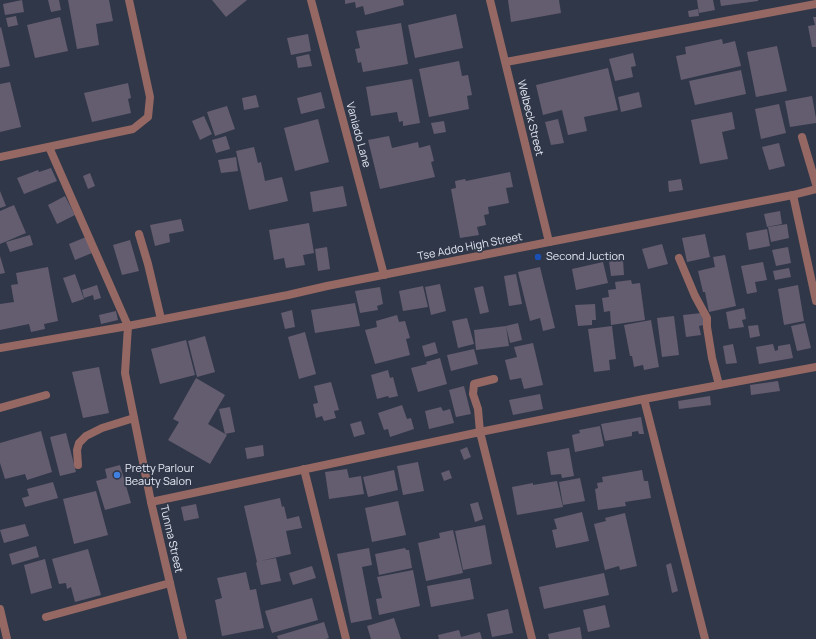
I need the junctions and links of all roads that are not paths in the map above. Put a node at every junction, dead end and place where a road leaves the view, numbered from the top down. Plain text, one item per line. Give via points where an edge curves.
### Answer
1 (129, 0) edge
2 (312, 0) edge
3 (490, 0) edge
4 (816, 4) edge
5 (506, 62) junction
6 (802, 137) dead end
7 (49, 147) junction
8 (0, 157) edge
9 (816, 184) edge
10 (816, 189) edge
11 (793, 195) junction
12 (138, 234) dead end
13 (549, 242) junction
14 (679, 258) dead end
15 (384, 275) junction
16 (816, 301) edge
17 (161, 319) junction
18 (128, 326) junction
19 (0, 348) edge
20 (816, 367) edge
21 (494, 379) dead end
22 (719, 385) junction
23 (46, 395) dead end
24 (644, 399) junction
25 (0, 408) edge
26 (134, 418) junction
27 (480, 432) junction
28 (78, 465) dead end
29 (304, 469) junction
30 (151, 502) junction
31 (170, 582) junction
32 (0, 609) edge
33 (46, 617) dead end
34 (7, 639) edge
35 (183, 639) edge
36 (346, 639) edge
37 (532, 639) edge
38 (705, 639) edge

1 - 7 street via 150,97 148,117 133,129
2 - 15 street, Vaniado Lane
3 - 5 street, Welbeck Street
4 - 5 street
5 - 13 street, Welbeck Street
6 - 9 street
7 - 8 street
7 - 18 street
10 - 11 street, Tse Addo High Street
11 - 13 street, Tse Addo High Street
11 - 16 street
12 - 17 street
13 - 15 street, Tse Addo High Street
14 - 22 street via 707,318 712,358
15 - 17 street, Tse Addo High Street
17 - 18 street, Tse Addo High Street
18 - 19 street, Tse Addo High Street
18 - 26 street, Tunma Street via 125,373
20 - 22 street
21 - 27 street via 474,384 473,394 478,409
22 - 24 street
23 - 25 street
24 - 27 street
24 - 38 street
26 - 28 street via 86,436 79,443 77,450
26 - 30 street, Tunma Street
27 - 29 street
27 - 37 street
29 - 30 street
29 - 36 street
30 - 31 street, Tunma Street
31 - 33 street
31 - 35 street, Tunma Street
32 - 34 street

